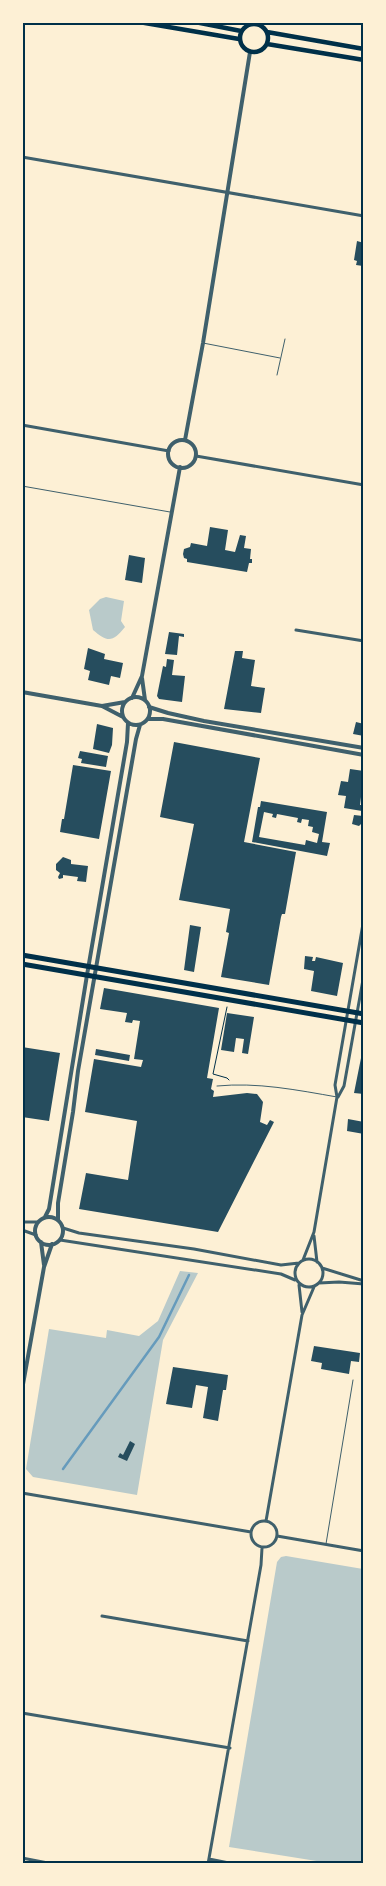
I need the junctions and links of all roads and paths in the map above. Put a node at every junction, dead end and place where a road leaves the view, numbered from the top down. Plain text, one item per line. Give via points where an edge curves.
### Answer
1 (139, 22) edge
2 (195, 22) edge
3 (255, 23) edge
4 (241, 31) junction
5 (267, 32) junction
6 (239, 40) junction
7 (267, 44) junction
8 (364, 49) edge
9 (250, 52) junction
10 (364, 60) edge
11 (22, 157) edge
12 (227, 193) junction
13 (364, 216) edge
14 (284, 339) dead end
15 (203, 343) junction
16 (280, 358) junction
17 (278, 375) dead end
18 (22, 425) edge
19 (185, 440) junction
20 (169, 451) junction
21 (196, 456) junction
22 (180, 467) junction
23 (364, 485) edge
24 (22, 486) edge
25 (173, 512) junction
26 (296, 630) dead end
27 (364, 641) edge
28 (142, 676) junction
29 (22, 692) edge
30 (132, 698) junction
31 (145, 700) junction
32 (125, 702) junction
33 (102, 706) junction
34 (150, 707) junction
35 (123, 716) junction
36 (148, 719) junction
37 (128, 723) junction
38 (140, 725) junction
39 (364, 748) edge
40 (364, 755) edge
41 (364, 918) edge
42 (22, 955) edge
43 (22, 964) edge
44 (88, 966) junction
45 (97, 968) junction
46 (364, 974) edge
47 (86, 975) junction
48 (95, 977) junction
49 (227, 1007) dead end
50 (348, 1011) junction
51 (357, 1012) junction
52 (364, 1014) edge
53 (346, 1020) junction
54 (355, 1022) junction
55 (364, 1023) edge
56 (231, 1085) junction
57 (218, 1086) dead end
58 (337, 1097) junction
59 (46, 1217) junction
60 (58, 1220) junction
61 (22, 1222) edge
62 (38, 1222) junction
63 (63, 1228) junction
64 (22, 1230) edge
65 (314, 1232) junction
66 (36, 1235) junction
67 (60, 1240) junction
68 (40, 1242) junction
69 (52, 1244) junction
70 (303, 1260) junction
71 (318, 1262) junction
72 (298, 1263) junction
73 (44, 1267) junction
74 (322, 1268) junction
75 (295, 1280) junction
76 (364, 1283) edge
77 (319, 1284) junction
78 (299, 1285) junction
79 (314, 1287) junction
80 (302, 1315) junction
81 (353, 1380) dead end
82 (22, 1390) edge
83 (22, 1493) edge
84 (266, 1521) junction
85 (251, 1532) junction
86 (278, 1536) junction
87 (326, 1545) junction
88 (262, 1548) junction
89 (364, 1551) edge
90 (102, 1616) dead end
91 (248, 1641) junction
92 (22, 1713) edge
93 (230, 1748) junction
94 (22, 1858) edge
95 (209, 1861) edge
96 (53, 1864) edge
97 (234, 1864) edge

1 - 6 main road
2 - 4 main road
3 - 4 main road
3 - 5 main road
4 - 6 main road
5 - 7 main road
5 - 8 main road
6 - 9 main road
7 - 9 main road via 261,50
7 - 10 main road
9 - 12 street
11 - 12 street
12 - 13 street
12 - 15 street
14 - 16 lane
15 - 16 lane
15 - 19 street
16 - 17 lane
18 - 20 street
19 - 20 street via 173,443
19 - 21 street via 195,448
20 - 22 street via 172,463
21 - 22 street via 192,464
21 - 23 street
22 - 25 street
24 - 25 lane
25 - 28 street
26 - 27 street
28 - 30 street
28 - 31 street
29 - 33 street
30 - 31 street
30 - 32 street
31 - 34 street
32 - 33 street
32 - 35 street
33 - 35 street
34 - 36 street
34 - 39 street via 204,721
35 - 37 street
36 - 38 street
36 - 40 street
37 - 38 street
37 - 44 street
38 - 45 street
41 - 50 street
42 - 44 highway
43 - 47 highway
44 - 45 highway
44 - 47 street
45 - 48 street
45 - 50 highway
46 - 51 street
47 - 48 highway
47 - 59 street
48 - 53 highway
48 - 60 street via 78,1071
49 - 56 path via 212,1074 227,1078
50 - 51 highway
50 - 53 street
51 - 52 highway
51 - 54 street
53 - 54 highway
53 - 58 street via 335,1085
54 - 55 highway
54 - 58 street via 344,1086
56 - 57 lane
56 - 58 lane via 278,1087
58 - 65 street
59 - 60 street
59 - 62 street
60 - 63 street
61 - 62 street
62 - 66 street
63 - 67 street
63 - 72 street via 280,1265
64 - 66 street
65 - 70 street
65 - 71 street
66 - 68 street
67 - 69 street
67 - 75 street via 280,1274
68 - 69 street
68 - 73 street
69 - 73 street
70 - 71 street
70 - 72 street
71 - 74 street
72 - 75 street via 294,1271
73 - 82 street
74 - 76 street
74 - 77 street
75 - 78 street
76 - 77 street
77 - 79 street
78 - 79 street
78 - 80 street
79 - 80 street
80 - 84 street
81 - 87 lane
83 - 85 street
84 - 85 street via 256,1524
84 - 86 street via 275,1526
85 - 88 street via 253,1542
86 - 87 street
86 - 88 street via 272,1545
87 - 89 street
88 - 91 street
90 - 91 street
91 - 93 street
92 - 93 street
93 - 95 street
94 - 96 street
95 - 97 street

